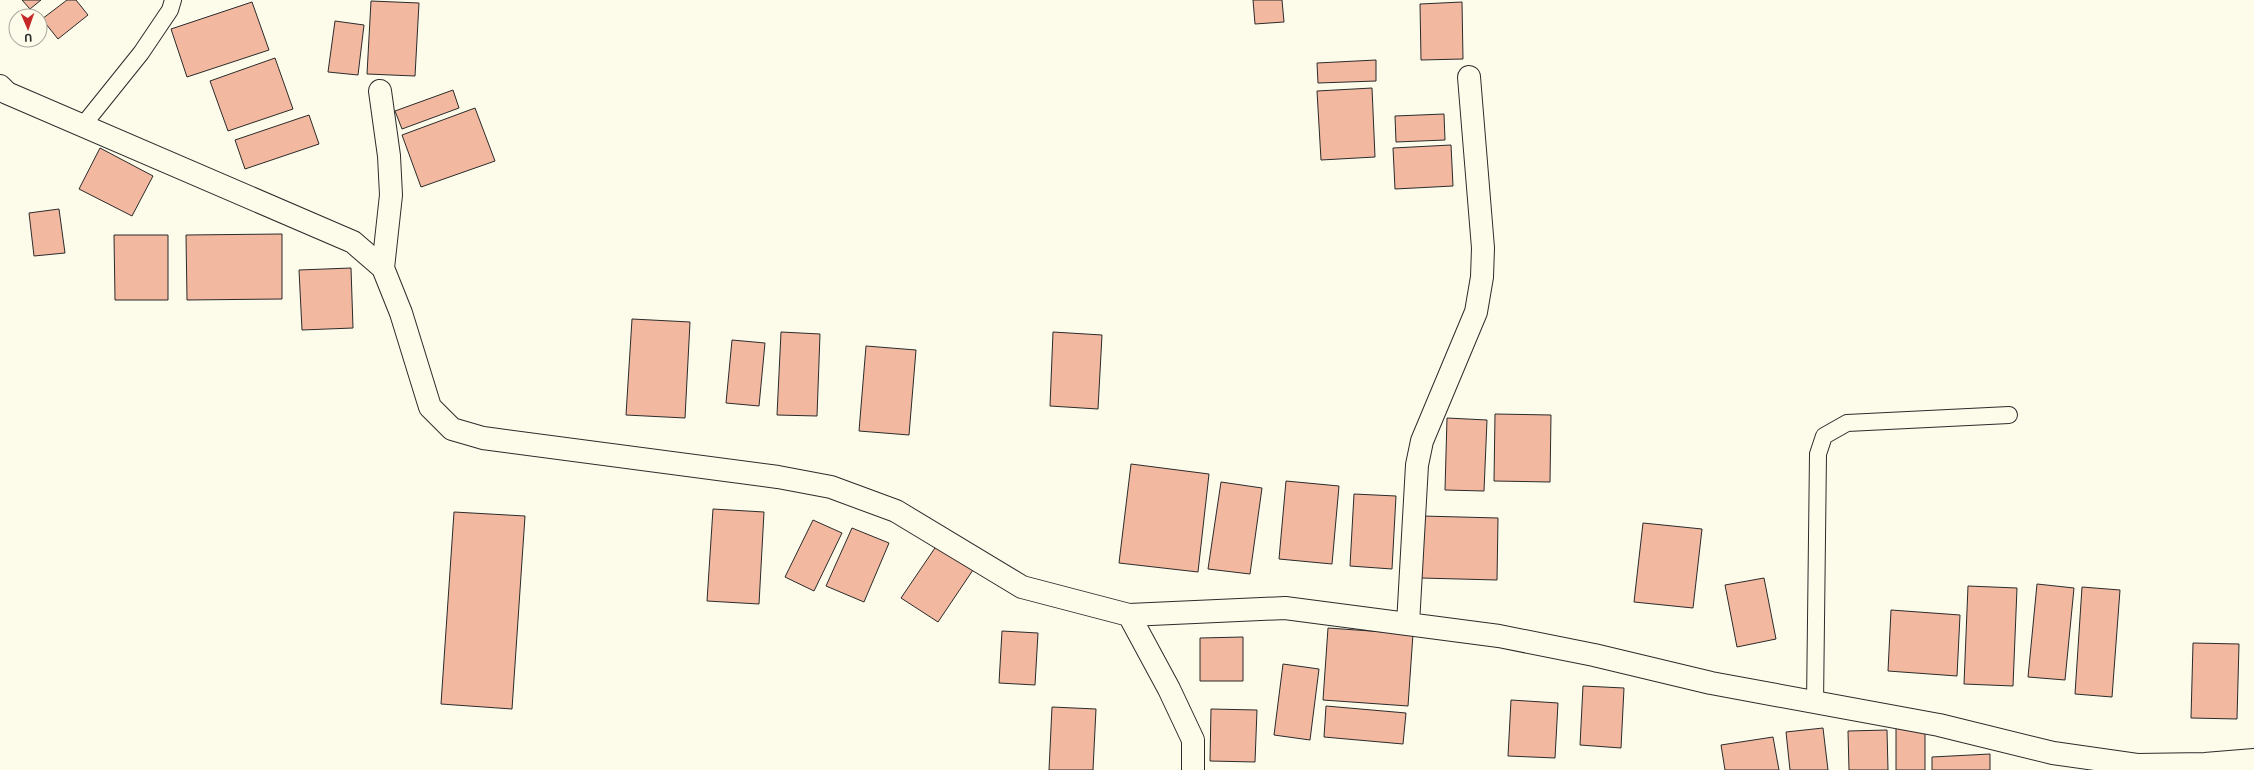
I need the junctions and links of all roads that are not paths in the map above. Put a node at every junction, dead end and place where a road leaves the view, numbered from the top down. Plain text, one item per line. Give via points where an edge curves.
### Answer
1 (173, 0) edge
2 (1469, 77) dead end
3 (0, 86) edge
4 (380, 91) dead end
5 (84, 124) junction
6 (383, 268) junction
7 (2009, 415) dead end
8 (1129, 614) junction
9 (1408, 624) junction
10 (1815, 704) junction
11 (2254, 760) edge
12 (1193, 770) edge

1 - 5 lane via 170,10 141,53
2 - 9 street via 1483,248 1482,278 1476,312 1422,441 1417,465
3 - 5 street via 7,93
4 - 6 street via 389,156 390,195
5 - 6 street via 353,242
6 - 8 street via 401,313 430,407 452,429 483,438 778,477 831,487 896,511 1022,587
7 - 10 lane via 1847,423 1824,436 1818,454
8 - 9 street via 1285,608
8 - 12 street via 1193,740
9 - 10 street via 1499,636
10 - 11 street via 1939,726 2053,752 2137,765

